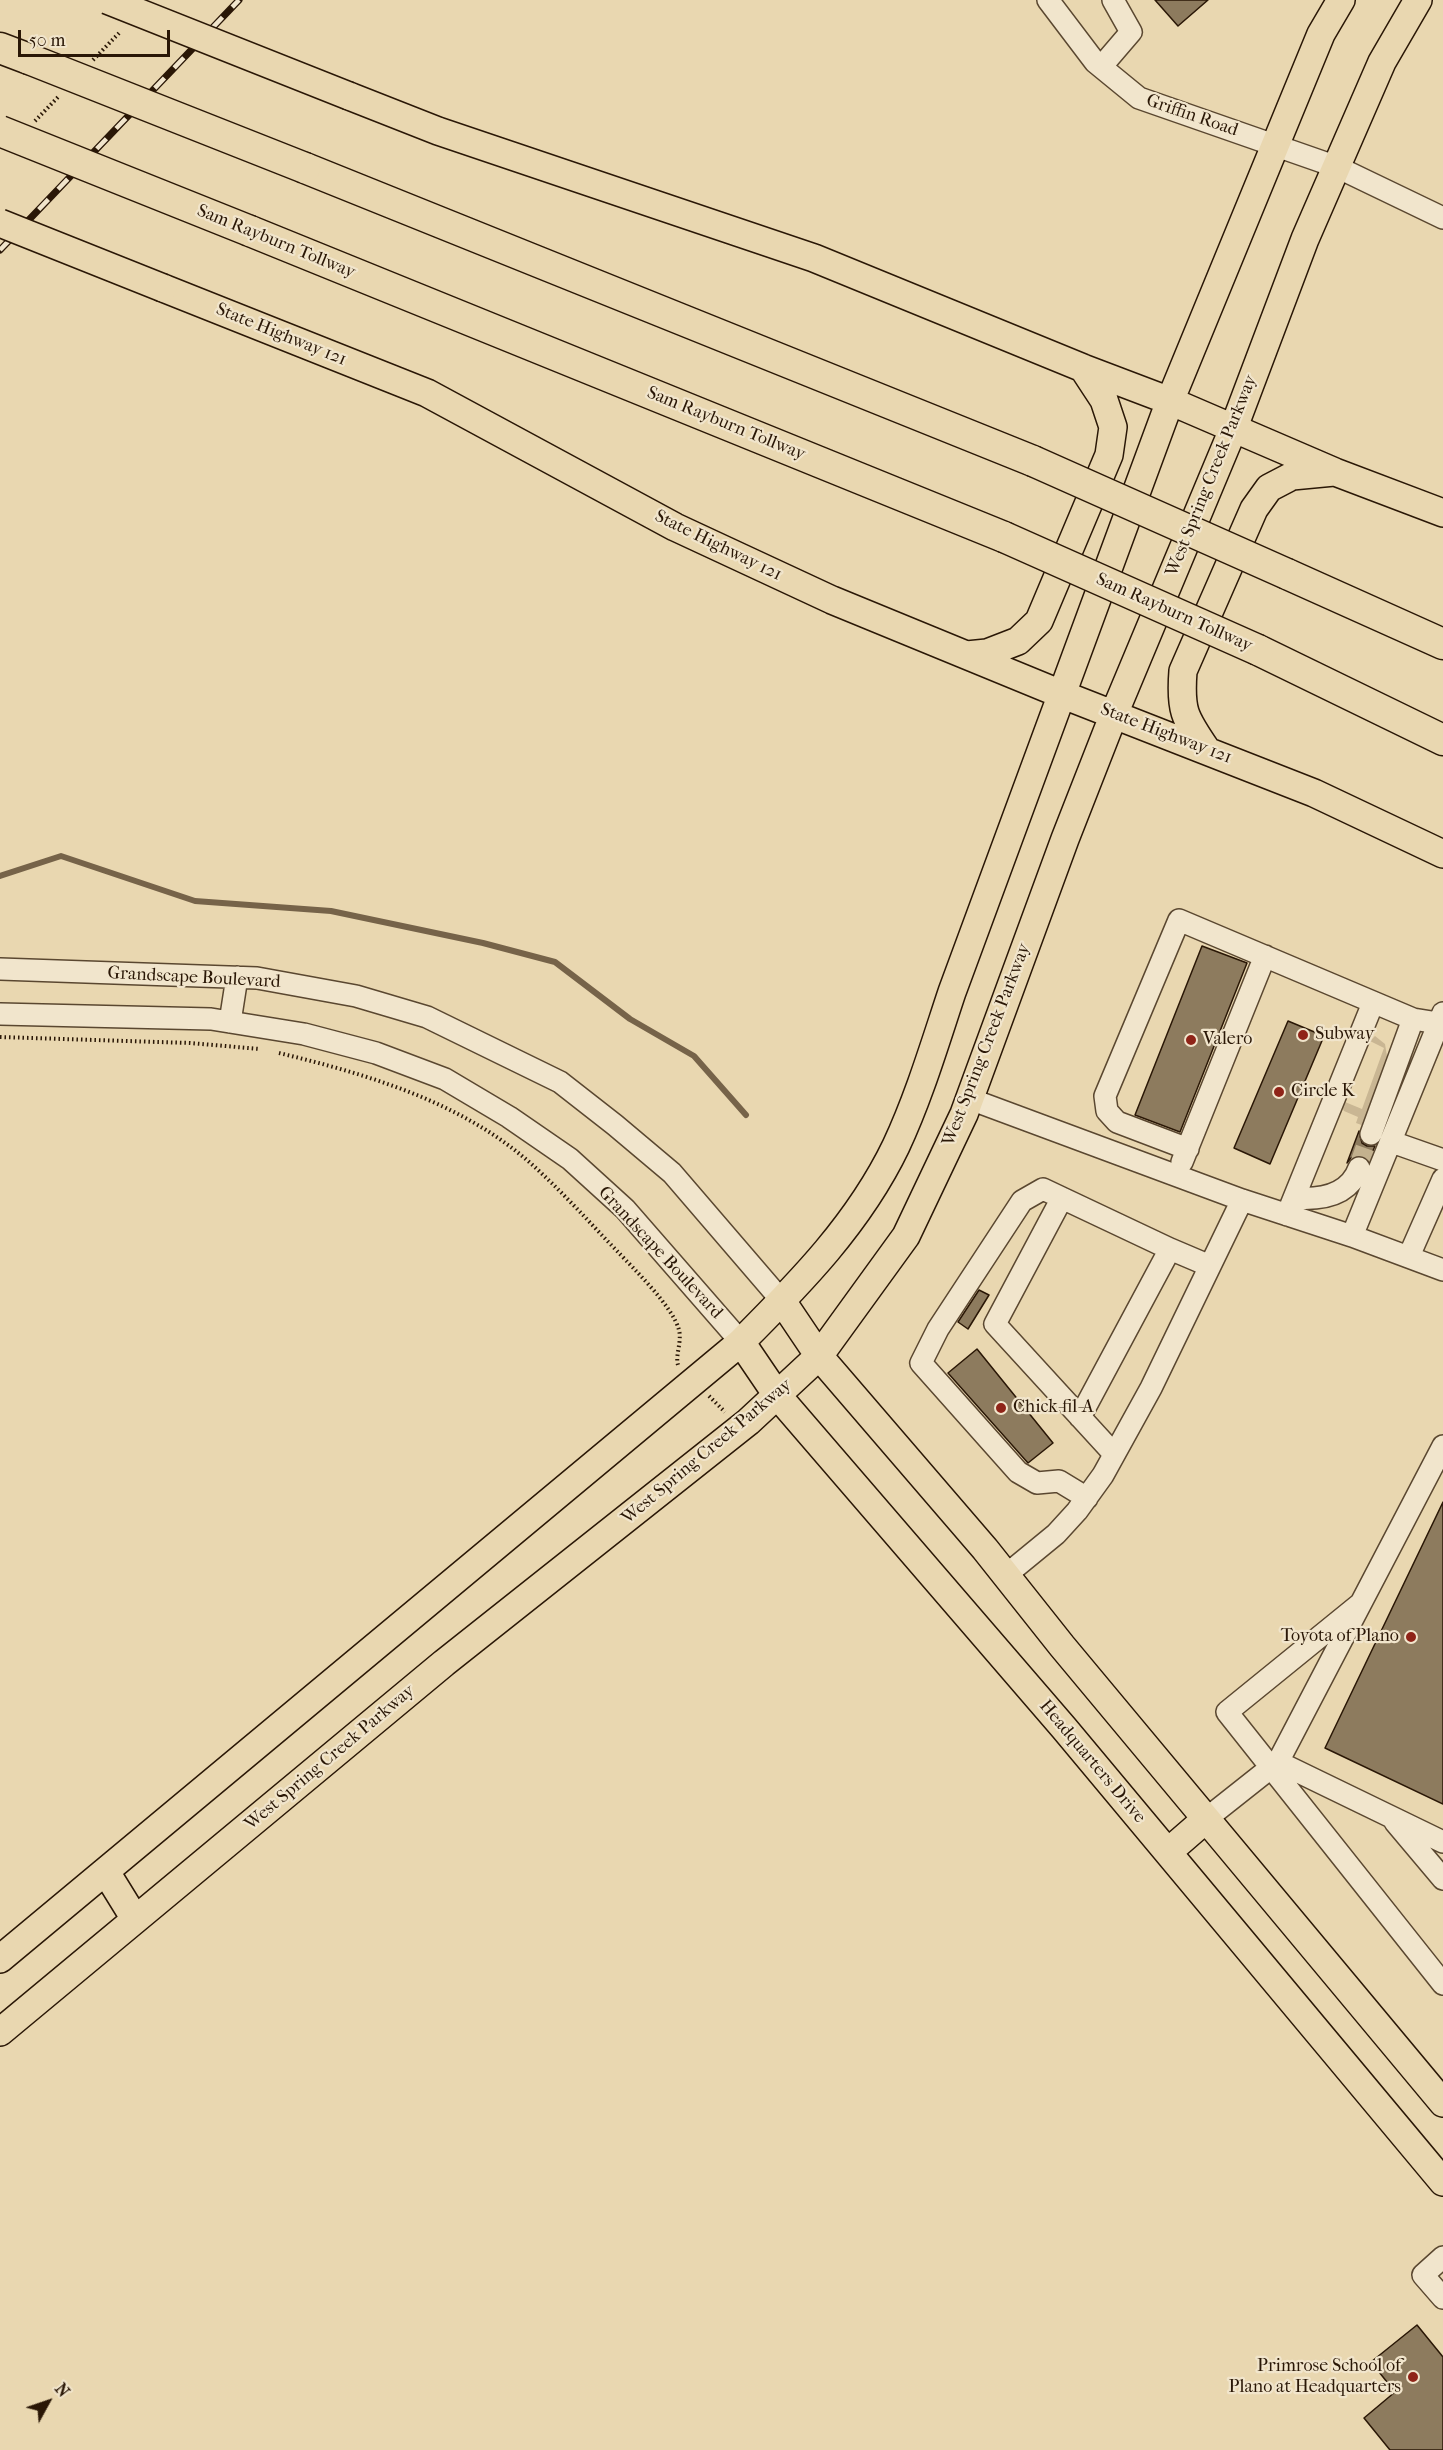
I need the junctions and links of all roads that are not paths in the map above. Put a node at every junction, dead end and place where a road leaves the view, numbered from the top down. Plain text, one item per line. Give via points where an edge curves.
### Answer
1 (107, 0) edge
2 (1048, 0) edge
3 (1113, 0) edge
4 (1341, 0) edge
5 (1418, 0) edge
6 (0, 48) edge
7 (1101, 67) junction
8 (0, 131) edge
9 (1277, 145) junction
10 (1337, 167) junction
11 (1443, 218) edge
12 (0, 223) edge
13 (1083, 368) junction
14 (1170, 401) junction
15 (1234, 427) junction
16 (1335, 472) junction
17 (1443, 513) edge
18 (1443, 644) edge
19 (967, 656) junction
20 (1061, 694) junction
21 (1114, 714) junction
22 (1443, 740) edge
23 (1206, 749) junction
24 (1443, 854) edge
25 (1265, 956) junction
26 (0, 969) edge
27 (237, 977) junction
28 (1373, 1003) junction
29 (0, 1014) edge
30 (1413, 1019) junction
31 (1442, 1020) edge
32 (230, 1022) junction
33 (970, 1099) junction
34 (1371, 1134) tunnel mouth
35 (1392, 1142) junction
36 (1188, 1149) junction
37 (1443, 1160) edge
38 (1359, 1168) tunnel mouth
39 (1176, 1176) junction
40 (1443, 1179) edge
41 (1062, 1198) junction
42 (1242, 1200) junction
43 (1290, 1206) junction
44 (1352, 1236) junction
45 (1170, 1249) junction
46 (1409, 1256) junction
47 (1210, 1266) junction
48 (1443, 1270) edge
49 (782, 1301) junction
50 (741, 1342) junction
51 (819, 1356) junction
52 (777, 1395) junction
53 (1080, 1417) junction
54 (1443, 1446) edge
55 (1114, 1454) junction
56 (1086, 1498) junction
57 (1006, 1575) junction
58 (1360, 1604) junction
59 (1274, 1765) junction
60 (1390, 1816) junction
61 (1206, 1819) junction
62 (1443, 1842) edge
63 (1168, 1852) junction
64 (105, 1872) junction
65 (1443, 1879) edge
66 (135, 1919) junction
67 (0, 1959) edge
68 (1443, 1984) edge
69 (0, 2032) edge
70 (1443, 2103) edge
71 (1443, 2182) edge
72 (1443, 2258) edge
73 (1443, 2298) edge

1 - 13 main road, bridge via 438,131 814,258
2 - 7 street, Griffin Road
3 - 7 street via 1131,32
4 - 9 main road via 1321,34
5 - 10 main road, West Spring Creek Parkway via 1382,62
6 - 18 highway, bridge via 1033,461
7 - 9 street, Griffin Road via 1140,98
8 - 22 highway, Sam Rayburn Tollway, bridge via 1004,537 1258,650
9 - 10 street, Griffin Road
9 - 14 main road
10 - 11 street, Griffin Road
10 - 15 main road, West Spring Creek Parkway via 1305,239
12 - 19 main road, State Highway 121, bridge via 427,393 675,527 832,600
13 - 14 main road
13 - 19 main road via 1104,400 1113,427 1109,455 1039,621 1018,641
14 - 15 main road
14 - 20 main road
15 - 16 main road
15 - 21 main road, West Spring Creek Parkway
16 - 17 main road
16 - 23 main road via 1292,476 1269,488 1254,509 1183,671 1181,700 1189,723
19 - 20 main road, State Highway 121
20 - 21 main road, State Highway 121
20 - 49 main road via 896,1147 856,1213 815,1267
21 - 23 main road, State Highway 121
21 - 33 main road, West Spring Creek Parkway
23 - 24 main road, State Highway 121 via 1314,793
25 - 28 street
25 - 36 street
25 - 36 street via 1179,921 1105,1096 1107,1111 1117,1122
26 - 27 street, Grandscape Boulevard
27 - 32 street
27 - 49 street, Grandscape Boulevard via 356,996 427,1017 560,1082 672,1173
28 - 30 street
28 - 43 street
29 - 32 street, Grandscape Boulevard
30 - 31 street
30 - 34 street
31 - 35 street
32 - 50 street, Grandscape Boulevard via 304,1034 376,1053 445,1079 509,1117 570,1159 624,1209
33 - 39 street
33 - 51 main road, West Spring Creek Parkway via 906,1236
35 - 37 street
35 - 44 street
36 - 39 street
38 - 43 street via 1350,1185 1341,1191
39 - 42 street
40 - 46 street
41 - 45 street
41 - 53 street via 995,1324
41 - 56 street via 1043,1189 1022,1201 938,1329 921,1364 1018,1472 1037,1483 1059,1481
42 - 43 street
42 - 47 street
43 - 44 street
44 - 46 street
45 - 47 street
45 - 53 street
46 - 48 street
47 - 55 street
49 - 50 main road
49 - 51 main road
50 - 52 main road, Headquarters Drive
50 - 64 main road
51 - 52 main road, West Spring Creek Parkway
51 - 57 main road
52 - 63 main road, Headquarters Drive
52 - 66 main road, West Spring Creek Parkway
53 - 55 street
54 - 58 street
55 - 56 street
56 - 57 street via 1056,1534
57 - 61 main road
58 - 59 street
58 - 59 street via 1227,1712
59 - 60 street
59 - 61 street
59 - 68 street
60 - 62 street
60 - 65 street
61 - 63 main road
61 - 70 main road
63 - 71 main road, Headquarters Drive
64 - 66 main road
64 - 67 main road
66 - 69 main road, West Spring Creek Parkway
72 - 73 street via 1423,2275

